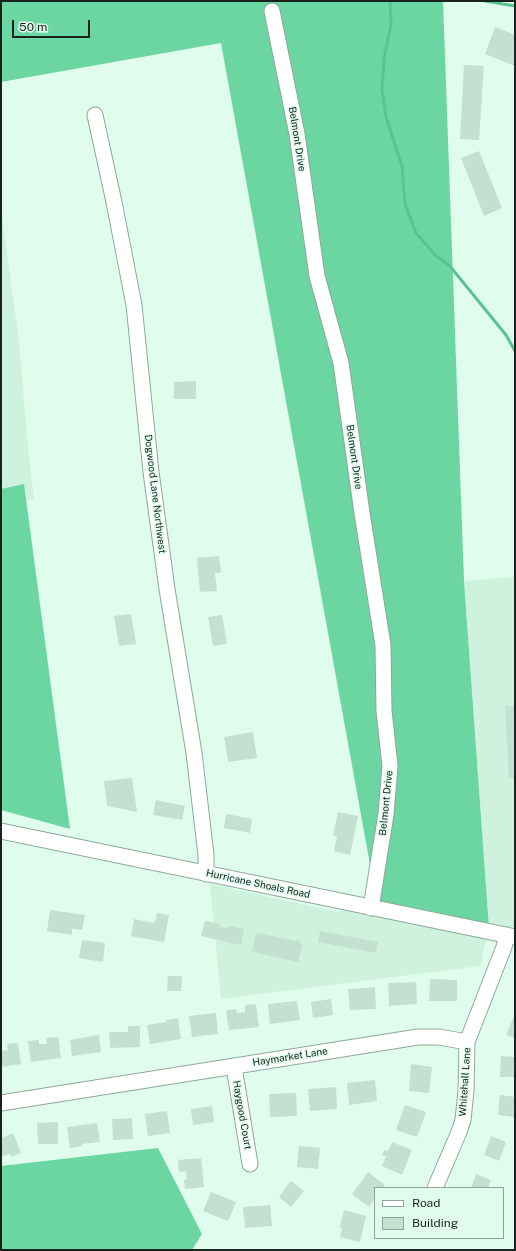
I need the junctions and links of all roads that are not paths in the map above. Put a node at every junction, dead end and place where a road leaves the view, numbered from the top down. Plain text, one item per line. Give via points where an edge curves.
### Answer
1 (272, 11) dead end
2 (95, 115) dead end
3 (1, 831) edge
4 (206, 874) junction
5 (371, 908) junction
6 (511, 936) edge
7 (467, 1042) junction
8 (234, 1066) junction
9 (1, 1103) edge
10 (250, 1164) dead end
11 (435, 1187) edge

1 - 5 street, Belmont Drive via 297,134 316,276 341,362 383,645 384,711 390,766 386,814
2 - 4 street, Dogwood Lane Northwest via 134,305 151,472 194,753
3 - 4 street, Hurricane Shoals Road
4 - 5 street, Hurricane Shoals Road
5 - 6 street, Hurricane Shoals Road
6 - 7 street via 504,947
7 - 8 street, Haymarket Lane via 439,1037 418,1037
7 - 11 street, Whitehall Lane via 463,1120
8 - 9 street, Haymarket Lane
8 - 10 street, Haygood Court

